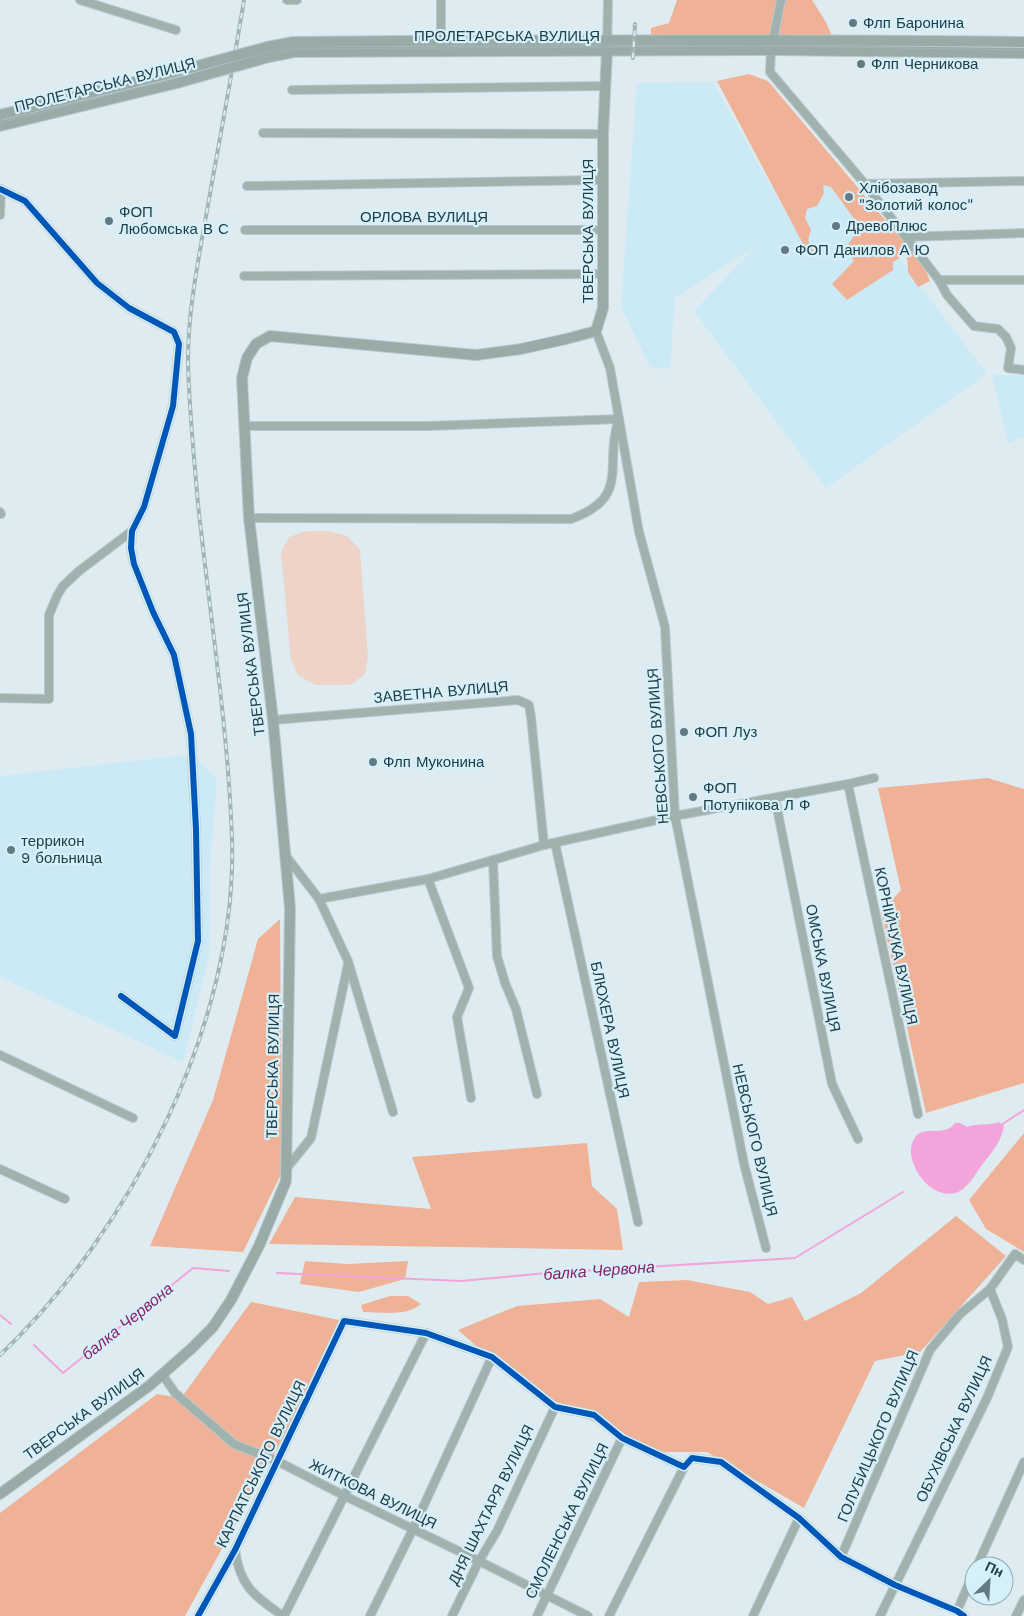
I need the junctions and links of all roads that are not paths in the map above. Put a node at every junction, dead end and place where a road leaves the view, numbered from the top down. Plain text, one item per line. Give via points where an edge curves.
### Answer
1 (80, 0) edge
2 (287, 0) edge
3 (297, 0) edge
4 (441, 0) edge
5 (608, 0) edge
6 (781, 0) edge
7 (176, 30) dead end
8 (607, 39) junction
9 (773, 39) junction
10 (441, 40) junction
11 (1024, 42) edge
12 (607, 50) junction
13 (771, 50) junction
14 (441, 51) junction
15 (268, 52) junction
16 (1024, 53) edge
17 (176, 78) junction
18 (605, 86) junction
19 (292, 90) dead end
20 (0, 116) edge
21 (0, 126) edge
22 (263, 133) dead end
23 (603, 134) junction
24 (603, 180) junction
25 (1024, 181) edge
26 (865, 184) junction
27 (247, 186) dead end
28 (0, 189) edge
29 (0, 215) edge
30 (245, 230) dead end
31 (603, 230) junction
32 (1024, 234) edge
33 (906, 237) junction
34 (602, 274) junction
35 (244, 276) dead end
36 (939, 280) junction
37 (1024, 280) edge
38 (596, 330) junction
39 (1024, 370) edge
40 (620, 419) junction
41 (244, 426) junction
42 (249, 518) junction
43 (132, 531) junction
44 (0, 698) edge
45 (273, 720) junction
46 (874, 778) dead end
47 (848, 784) junction
48 (775, 798) junction
49 (675, 816) junction
50 (555, 843) junction
51 (544, 845) junction
52 (286, 856) junction
53 (493, 860) junction
54 (428, 879) junction
55 (319, 899) junction
56 (348, 961) junction
57 (121, 996) dead end
58 (0, 1055) edge
59 (537, 1094) dead end
60 (471, 1098) dead end
61 (393, 1112) dead end
62 (918, 1114) dead end
63 (133, 1118) dead end
64 (858, 1139) dead end
65 (0, 1169) edge
66 (286, 1170) junction
67 (66, 1199) dead end
68 (638, 1222) dead end
69 (766, 1248) dead end
70 (1024, 1260) edge
71 (990, 1289) junction
72 (426, 1333) junction
73 (492, 1357) junction
74 (162, 1374) junction
75 (555, 1407) junction
76 (622, 1438) junction
77 (277, 1461) junction
78 (1024, 1462) edge
79 (684, 1467) junction
80 (0, 1494) edge
81 (345, 1496) junction
82 (799, 1518) junction
83 (413, 1529) junction
84 (235, 1550) junction
85 (982, 1556) edge
86 (841, 1557) junction
87 (479, 1561) junction
88 (895, 1585) junction
89 (964, 1594) edge
90 (547, 1595) junction
91 (1024, 1600) edge
92 (956, 1611) junction
93 (198, 1616) edge
94 (284, 1616) edge
95 (370, 1616) edge
96 (452, 1616) edge
97 (536, 1616) edge
98 (588, 1616) edge
99 (609, 1616) edge
100 (752, 1616) edge
101 (880, 1616) edge
102 (964, 1616) edge
103 (1016, 1616) edge

1 - 7 street
2 - 3 street
4 - 10 street
5 - 8 street, ТВЕРСЬКА ВУЛИЦЯ
6 - 9 street
8 - 9 main road, ПРОЛЕТАРСЬКА ВУЛИЦЯ
8 - 10 main road, ПРОЛЕТАРСЬКА ВУЛИЦЯ
8 - 12 street, ТВЕРСЬКА ВУЛИЦЯ
9 - 11 main road, ПРОЛЕТАРСЬКА ВУЛИЦЯ
9 - 13 street
10 - 14 street
10 - 15 main road, ПРОЛЕТАРСЬКА ВУЛИЦЯ via 293,42
12 - 13 main road, ПРОЛЕТАРСЬКА ВУЛИЦЯ
12 - 14 main road, ПРОЛЕТАРСЬКА ВУЛИЦЯ
12 - 18 main road, ТВЕРСЬКА ВУЛИЦЯ
13 - 16 main road, ПРОЛЕТАРСЬКА ВУЛИЦЯ
13 - 26 street via 770,72
14 - 15 main road, ПРОЛЕТАРСЬКА ВУЛИЦЯ
15 - 17 main road, ПРОЛЕТАРСЬКА ВУЛИЦЯ, bridge
17 - 20 main road, ПРОЛЕТАРСЬКА ВУЛИЦЯ
17 - 21 main road, ПРОЛЕТАРСЬКА ВУЛИЦЯ
18 - 19 street
18 - 23 main road, ТВЕРСЬКА ВУЛИЦЯ
22 - 23 street
23 - 24 main road, ТВЕРСЬКА ВУЛИЦЯ
24 - 27 street
24 - 31 main road, ТВЕРСЬКА ВУЛИЦЯ
25 - 26 street
26 - 33 street
28 - 29 street
28 - 43 street via 25,201 97,283 129,308 174,332 179,344 173,406 144,507
30 - 31 street, ОРЛОВА ВУЛИЦЯ
31 - 34 main road, ТВЕРСЬКА ВУЛИЦЯ
32 - 33 street
33 - 36 street
34 - 35 street
34 - 38 main road, ТВЕРСЬКА ВУЛИЦЯ via 603,308
36 - 37 street
36 - 39 street via 947,295 974,326 998,328 1006,337 1011,348 1008,368
38 - 40 street, НЕВСЬКОГО ВУЛИЦЯ via 610,368
38 - 41 main road, ТВЕРСЬКА ВУЛИЦЯ via 566,340 476,355 270,336 256,344 247,358 242,378
40 - 41 street via 430,426
40 - 42 street via 615,431 611,484 595,508 571,519
40 - 49 street, НЕВСЬКОГО ВУЛИЦЯ via 639,532 665,627
41 - 42 main road, ТВЕРСЬКА ВУЛИЦЯ
42 - 45 main road, ТВЕРСЬКА ВУЛИЦЯ
43 - 44 street via 79,571 57,596 49,615 49,699
43 - 57 street via 134,564 174,655 191,734 198,941 175,1036
45 - 51 street, ЗАВЕТНА ВУЛИЦЯ via 518,700 529,705
45 - 52 main road, ТВЕРСЬКА ВУЛИЦЯ
46 - 47 street
47 - 48 street
47 - 62 street, КОРНІЙЧУКА ВУЛИЦЯ
48 - 49 street
48 - 64 street, ОМСЬКА ВУЛИЦЯ via 832,1084
49 - 50 street
49 - 69 street, НЕВСЬКОГО ВУЛИЦЯ via 744,1164
50 - 51 street
50 - 68 street, БЛЮХЕРА ВУЛИЦЯ
51 - 53 street
52 - 55 street
52 - 66 main road, ТВЕРСЬКА ВУЛИЦЯ via 290,908
53 - 54 street
53 - 59 street via 497,956 516,1009
54 - 55 street
54 - 60 street via 469,988 457,1017
55 - 56 street
56 - 61 street
56 - 66 street via 312,1138
58 - 63 street
65 - 67 street
66 - 74 main road, ТВЕРСЬКА ВУЛИЦЯ via 286,1181 259,1246 231,1300 213,1327
70 - 71 street via 1015,1254
71 - 86 street, ГОЛУБИЦЬКОГО ВУЛИЦЯ via 960,1314 930,1350
71 - 88 street, ОБУХІВСЬКА ВУЛИЦЯ via 1002,1319 1008,1347 987,1398
72 - 73 street
72 - 77 street, КАРПАТСЬКОГО ВУЛИЦЯ via 344,1321
72 - 81 street
73 - 75 street
73 - 83 street
74 - 77 street, ЖИТКОВА ВУЛИЦЯ via 175,1393 234,1444
74 - 80 main road, ТВЕРСЬКА ВУЛИЦЯ
75 - 76 street via 594,1415
75 - 87 street, ДНЯ ШАХТАРЯ ВУЛИЦЯ
76 - 79 street
76 - 90 street, СМОЛЕНСЬКА ВУЛИЦЯ
77 - 81 street, ЖИТКОВА ВУЛИЦЯ
77 - 84 street, КАРПАТСЬКОГО ВУЛИЦЯ
78 - 85 street
79 - 82 street via 692,1458 721,1462
79 - 99 street
81 - 83 street, ЖИТКОВА ВУЛИЦЯ
81 - 94 street
82 - 86 street
82 - 100 street
83 - 87 street, ЖИТКОВА ВУЛИЦЯ
83 - 95 street
84 - 93 street, КАРПАТСЬКОГО ВУЛИЦЯ
84 - 94 street via 241,1574 256,1597
86 - 88 street
87 - 90 street, ЖИТКОВА ВУЛИЦЯ
87 - 96 street, ДНЯ ШАХТАРЯ ВУЛИЦЯ
88 - 92 street
88 - 101 street, ОБУХІВСЬКА ВУЛИЦЯ
89 - 92 street
90 - 97 street, СМОЛЕНСЬКА ВУЛИЦЯ
90 - 98 street, ЖИТКОВА ВУЛИЦЯ
91 - 103 street
92 - 102 street

